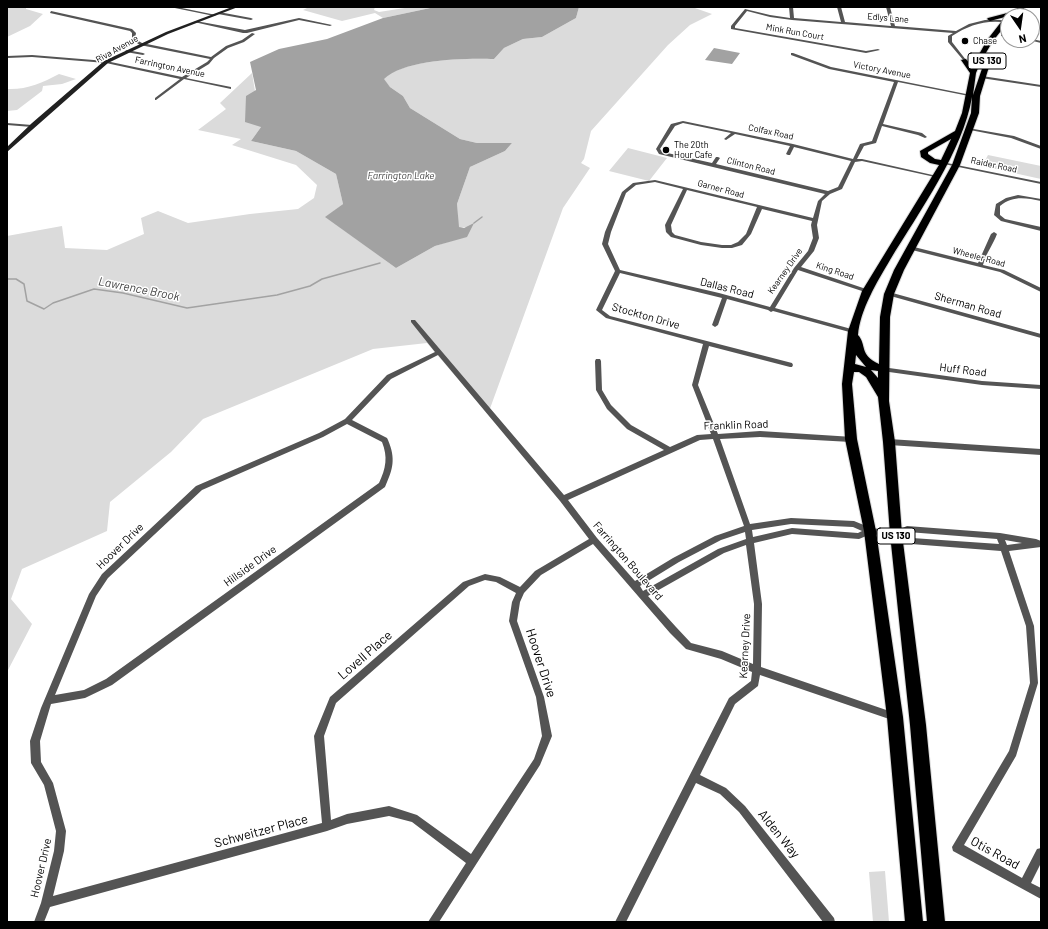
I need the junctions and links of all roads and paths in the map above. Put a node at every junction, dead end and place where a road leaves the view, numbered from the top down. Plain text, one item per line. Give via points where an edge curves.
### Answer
1 (172, 7) edge
2 (236, 7) edge
3 (791, 7) edge
4 (839, 7) edge
5 (888, 7) edge
6 (746, 10) joint
7 (51, 12) dead end
8 (219, 13) junction
9 (214, 15) junction
10 (1000, 18) edge
11 (1000, 18) edge
12 (251, 19) dead end
13 (792, 19) junction
14 (990, 19) junction
15 (196, 22) junction
16 (843, 22) junction
17 (330, 25) dead end
18 (893, 27) junction
19 (1000, 28) edge
20 (243, 32) junction
21 (957, 32) junction
22 (1000, 41) edge
23 (141, 44) junction
24 (878, 50) dead end
25 (128, 51) junction
26 (143, 54) dead end
27 (792, 54) dead end
28 (7, 57) edge
29 (212, 58) junction
30 (964, 60) junction
31 (106, 62) junction
32 (978, 62) junction
33 (974, 73) junction
34 (982, 77) junction
35 (183, 78) junction
36 (896, 80) junction
37 (1041, 86) edge
38 (230, 88) dead end
39 (973, 96) junction
40 (156, 99) dead end
41 (7, 124) edge
42 (881, 125) junction
43 (32, 126) junction
44 (970, 129) junction
45 (735, 132) junction
46 (959, 132) junction
47 (926, 137) dead end
48 (726, 139) dead end
49 (663, 141) joint
50 (793, 145) junction
51 (1041, 148) edge
52 (7, 150) edge
53 (788, 154) dead end
54 (718, 158) dead end
55 (855, 161) junction
56 (944, 163) junction
57 (713, 165) junction
58 (956, 165) junction
59 (934, 178) junction
60 (1041, 183) edge
61 (686, 188) junction
62 (828, 193) junction
63 (1041, 200) edge
64 (760, 207) junction
65 (815, 220) junction
66 (1041, 229) edge
67 (994, 234) dead end
68 (910, 248) junction
69 (980, 265) junction
70 (798, 268) junction
71 (618, 271) junction
72 (1040, 287) edge
73 (867, 291) junction
74 (889, 294) junction
75 (725, 297) junction
76 (771, 310) junction
77 (413, 320) dead end
78 (715, 325) dead end
79 (853, 331) junction
80 (1041, 336) edge
81 (706, 344) junction
82 (440, 352) junction
83 (598, 361) dead end
84 (790, 365) dead end
85 (848, 368) junction
86 (882, 369) junction
87 (1041, 387) edge
88 (883, 401) junction
89 (347, 421) junction
90 (715, 436) junction
91 (851, 439) junction
92 (889, 442) junction
93 (670, 450) junction
94 (1041, 452) edge
95 (563, 499) junction
96 (748, 528) junction
97 (870, 531) junction
98 (896, 534) junction
99 (1000, 536) junction
100 (594, 540) junction
101 (748, 541) junction
102 (1041, 544) edge
103 (1005, 548) junction
104 (635, 585) junction
105 (521, 591) junction
106 (643, 595) junction
107 (758, 670) junction
108 (50, 700) junction
109 (895, 717) junction
110 (694, 777) junction
111 (327, 826) junction
112 (1041, 854) edge
113 (472, 861) junction
114 (1024, 885) junction
115 (1041, 894) edge
116 (46, 903) junction
117 (39, 922) edge
118 (433, 922) edge
119 (620, 922) edge
120 (830, 922) edge
121 (914, 922) edge
122 (936, 922) edge

1 - 9 street
2 - 8 street, Riva Avenue
3 - 13 street
4 - 16 street
5 - 18 street
6 - 13 street, Edlys Lane
6 - 24 street, Mink Run Court via 733,29 866,52
7 - 23 street via 131,30 134,33 133,40
8 - 9 street, Riva Avenue
8 - 12 street
9 - 15 street, Riva Avenue
10 - 14 highway
11 - 14 street
13 - 16 street, Edlys Lane
14 - 21 street
15 - 20 street
15 - 23 street, Riva Avenue
16 - 18 street, Edlys Lane
17 - 20 street via 299,19
18 - 21 street, Edlys Lane
19 - 32 highway, US 130 via 990,40
20 - 29 street via 253,34
21 - 30 street via 949,39
22 - 34 highway, US 130 via 993,50
23 - 25 street, Riva Avenue
23 - 29 street
25 - 26 street
25 - 31 street, Riva Avenue
27 - 36 street, Victory Avenue via 830,68
28 - 31 street, Farrington Avenue via 32,56
29 - 35 street
30 - 32 highway
30 - 33 highway
31 - 35 street, Farrington Avenue
31 - 43 street, Riva Avenue
32 - 33 highway, US 130
33 - 39 highway, US 130
34 - 37 street
34 - 39 highway, US 130
35 - 38 street, Farrington Avenue
35 - 40 street
36 - 39 street, Victory Avenue
36 - 42 street, Kearney Drive
39 - 44 highway, US 130 via 975,113
39 - 46 highway, US 130
41 - 43 street
42 - 47 street
42 - 55 street, Kearney Drive via 874,142 862,145
43 - 52 street, Riva Avenue
44 - 51 street via 1012,137
44 - 58 highway, US 130
45 - 48 street
45 - 49 street, Colfax Road via 683,122 673,126
45 - 50 street, Colfax Road
46 - 56 highway, US 130
46 - 56 highway via 924,151 928,158
49 - 57 street, Clinton Road via 658,149 661,153
50 - 53 street
50 - 55 street, Colfax Road
54 - 57 street
55 - 59 street, Colfax Road via 859,164
55 - 62 street, Kearney Drive via 840,188
56 - 58 street, Raider Road
56 - 59 highway, US 130
57 - 62 street, Clinton Road
58 - 60 street, Raider Road
58 - 68 highway, US 130
59 - 73 highway, US 130
61 - 64 street, Garner Road
61 - 64 street via 668,225 673,236 722,248 740,244 746,239
61 - 71 street, Garner Road via 646,181 635,184 624,192 605,244
62 - 65 street, Kearney Drive via 820,201
63 - 66 street via 1012,196 998,205 997,215 1003,220
64 - 65 street, Garner Road
65 - 70 street, Kearney Drive via 816,238
67 - 69 street via 983,253
68 - 69 street, Wheeler Road
68 - 74 highway, US 130
69 - 72 street, Wheeler Road
70 - 73 street, King Road
70 - 76 street, Kearney Drive
71 - 75 street, Dallas Road
71 - 81 street, Stockton Drive via 599,310 602,314
73 - 79 highway, US 130
74 - 80 street, Sherman Road
74 - 86 highway, US 130
75 - 76 street, Dallas Road
75 - 78 street
76 - 79 street, Dallas Road
77 - 82 street, Farrington Boulevard
79 - 85 highway, US 130
79 - 86 highway via 860,356 869,364
81 - 84 street, Stockton Drive
81 - 90 street, Kearney Drive via 695,385
82 - 89 street, Hoover Drive via 389,377
82 - 95 street, Farrington Boulevard
83 - 93 street via 599,390 609,408 629,427
85 - 88 highway via 863,369 871,375
85 - 91 highway, US 130
86 - 87 street, Huff Road via 982,383
86 - 88 highway, US 130
88 - 92 highway, US 130
89 - 108 street, Hoover Drive via 321,435 199,488 105,576 93,594
89 - 108 street, Hillside Drive via 385,440 390,453 390,468 382,485 109,682 85,694
90 - 91 street, Franklin Road via 760,434
90 - 93 street, Franklin Road via 699,437
90 - 96 street, Kearney Drive
91 - 97 highway, US 130
92 - 94 street
92 - 98 highway, US 130
93 - 95 street, Franklin Road
95 - 100 street, Farrington Boulevard
96 - 97 street via 791,521 854,524
96 - 101 street, Kearney Drive
96 - 104 street via 718,538
97 - 98 street
97 - 101 street via 859,536 792,531
97 - 109 highway, US 130
98 - 99 street via 907,529
98 - 103 street via 911,542
98 - 122 highway, US 130 via 918,725
99 - 102 street
99 - 103 street
100 - 104 street, Farrington Boulevard
100 - 105 street, Hoover Drive via 538,573
101 - 106 street via 721,551
101 - 107 street, Kearney Drive via 758,604
102 - 103 street
103 - 114 street, Otis Road via 1030,626 1034,683 1013,753 957,847
104 - 106 street, Farrington Boulevard
105 - 111 street, Lovell Place via 497,578 485,577 466,584 333,700 319,736
105 - 113 street, Hoover Drive via 513,620 540,697 547,736 537,762
106 - 107 street, Farrington Boulevard via 689,646 722,655
107 - 109 street, Farrington Boulevard
107 - 110 street, Kearney Drive via 755,683 732,701
108 - 116 street, Hoover Drive via 35,741 36,763 48,783 62,830
109 - 121 highway, US 130
110 - 119 street, Kearney Drive
110 - 120 street, Alden Way via 723,791 742,809
111 - 113 street, Schweitzer Place via 347,819 390,811 414,818
111 - 116 street, Schweitzer Place
112 - 114 street
113 - 118 street, Hoover Drive
114 - 115 street, Otis Road
116 - 117 street, Hoover Drive

